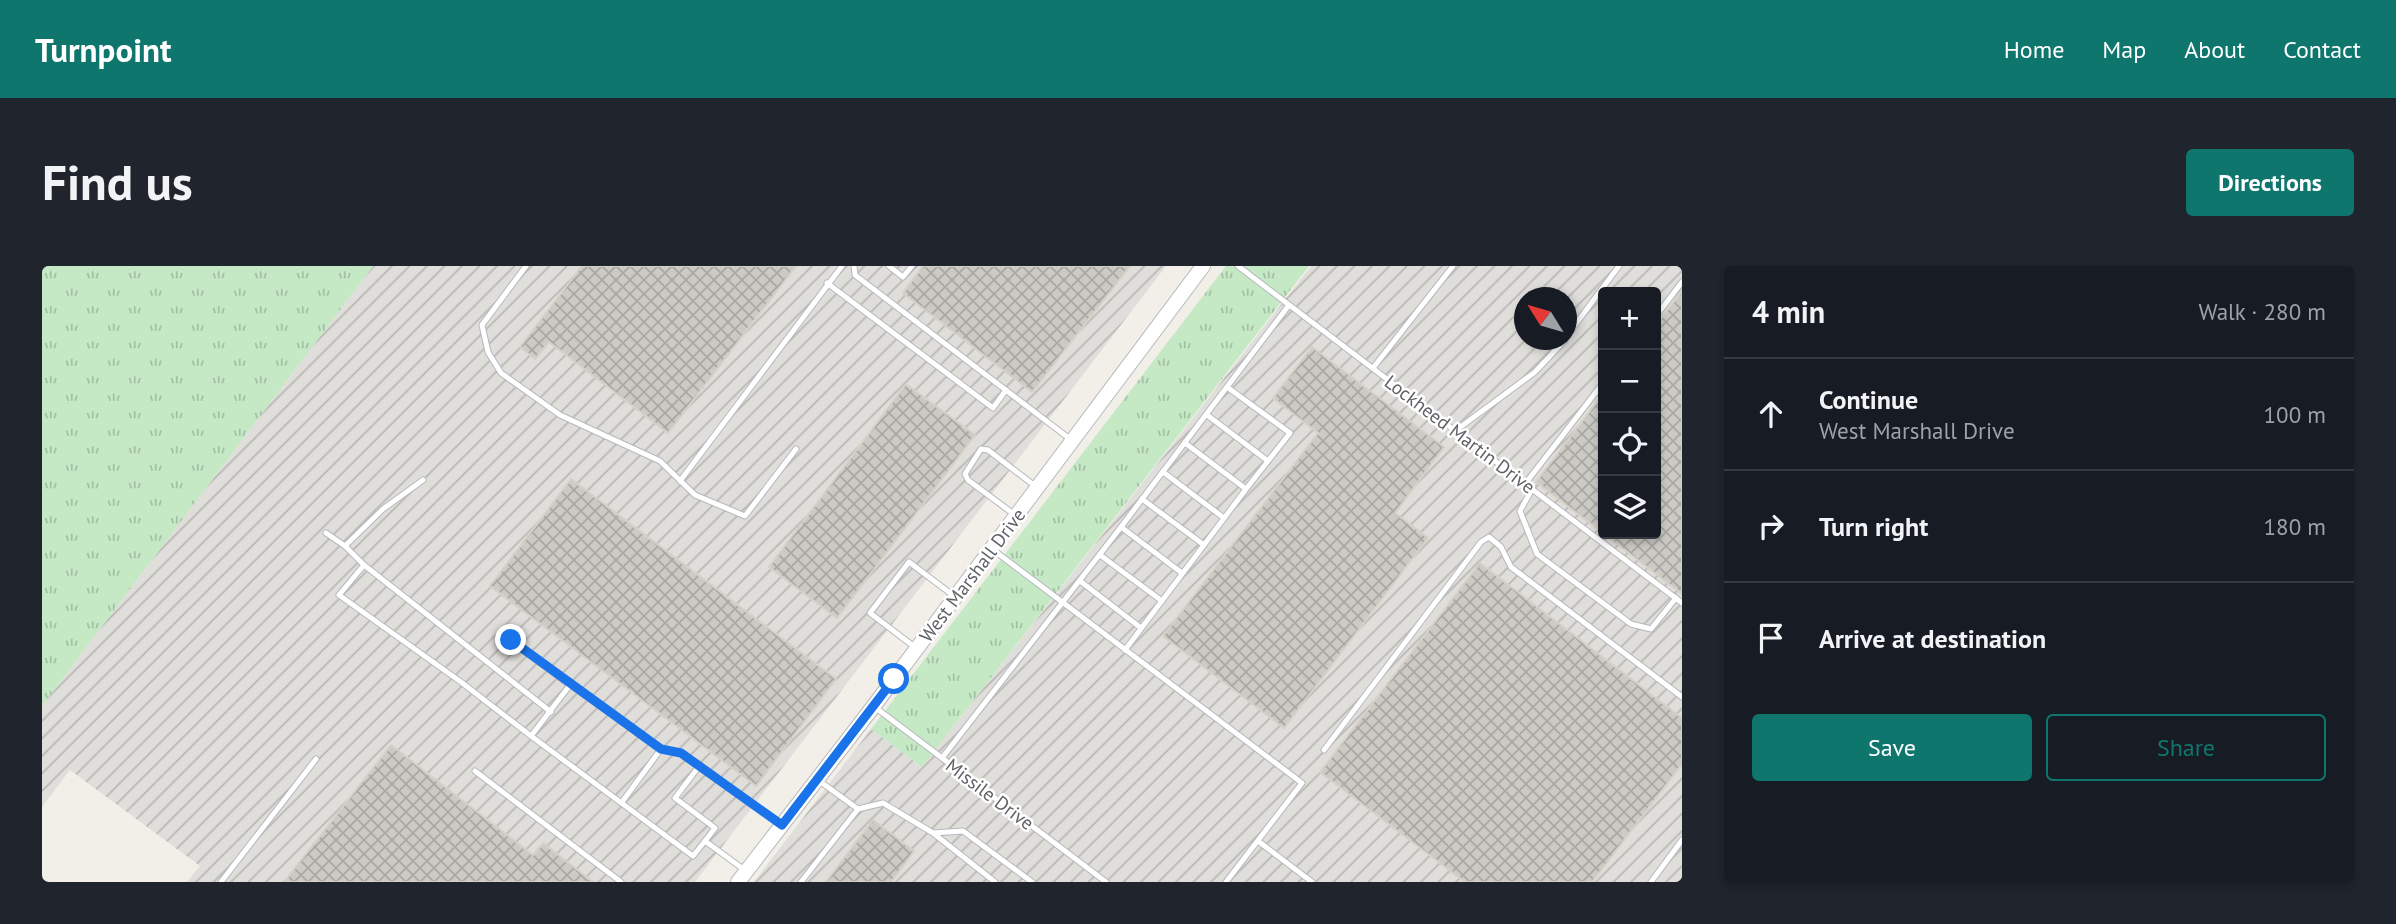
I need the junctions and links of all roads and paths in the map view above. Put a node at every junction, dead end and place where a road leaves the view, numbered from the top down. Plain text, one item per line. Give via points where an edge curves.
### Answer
1 (526, 266) edge
2 (842, 266) edge
3 (854, 266) edge
4 (889, 266) edge
5 (912, 266) edge
6 (1203, 266) edge
7 (1238, 266) edge
8 (1453, 266) edge
9 (1619, 266) edge
10 (1682, 282) edge
11 (827, 284) junction
12 (1289, 305) junction
13 (1661, 309) edge
14 (1577, 322) edge
15 (1554, 350) edge
16 (1373, 368) junction
17 (1227, 387) junction
18 (1598, 389) edge
19 (1006, 390) junction
20 (1207, 415) junction
21 (1455, 431) junction
22 (1072, 441) junction
23 (1185, 443) junction
24 (796, 449) dead end
25 (1268, 461) junction
26 (1163, 472) junction
27 (423, 480) dead end
28 (680, 481) junction
29 (1525, 484) junction
30 (1038, 488) junction
31 (1247, 489) junction
32 (1532, 489) junction
33 (1142, 499) junction
34 (1016, 516) junction
35 (1224, 518) junction
36 (1121, 527) junction
37 (326, 533) dead end
38 (1204, 545) junction
39 (345, 546) junction
40 (992, 550) junction
41 (1100, 555) junction
42 (364, 565) junction
43 (1182, 573) junction
44 (1080, 581) junction
45 (955, 596) junction
46 (1676, 598) junction
47 (1162, 601) junction
48 (1063, 603) junction
49 (1682, 603) edge
50 (1141, 628) junction
51 (511, 640) dead end
52 (916, 648) junction
53 (1125, 650) junction
54 (570, 685) junction
55 (1682, 697) edge
56 (873, 707) junction
57 (551, 712) junction
58 (531, 736) junction
59 (661, 749) junction
60 (1324, 750) dead end
61 (942, 758) junction
62 (316, 759) dead end
63 (700, 765) junction
64 (475, 771) dead end
65 (817, 780) junction
66 (622, 802) junction
67 (858, 809) junction
68 (782, 825) junction
69 (933, 833) junction
70 (1682, 840) edge
71 (705, 841) junction
72 (1258, 841) junction
73 (742, 877) edge
74 (221, 882) edge
75 (621, 882) edge
76 (801, 882) edge
77 (995, 882) edge
78 (1032, 882) edge
79 (1106, 882) edge
80 (1226, 882) edge
81 (1312, 882) edge
82 (1651, 882) edge

1 - 28 lane via 482,325 488,352 501,373 560,415 660,461
2 - 11 lane
3 - 19 lane via 855,275
4 - 5 lane via 903,277
6 - 22 main road, West Marshall Drive
7 - 12 lane, Lockheed Martin Drive
8 - 16 lane
9 - 14 lane
10 - 13 lane
11 - 19 lane via 993,408
11 - 28 lane
12 - 16 lane, Lockheed Martin Drive
12 - 17 lane
15 - 21 lane via 1535,372
16 - 21 lane, Lockheed Martin Drive
17 - 20 lane
17 - 25 lane via 1290,432
18 - 29 lane
19 - 22 lane
20 - 23 lane
20 - 25 lane
21 - 29 lane, Lockheed Martin Drive
22 - 30 main road, West Marshall Drive
23 - 26 lane
23 - 31 lane
24 - 28 lane via 745,516 695,495
25 - 31 lane
26 - 33 lane
26 - 35 lane
27 - 39 lane via 383,509
29 - 32 lane, Lockheed Martin Drive
30 - 34 main road, West Marshall Drive
30 - 34 lane via 988,450 981,449 974,457 965,474 968,480
31 - 35 lane
32 - 46 lane, Lockheed Martin Drive
32 - 46 lane via 1520,511 1537,554 1631,624 1651,629
33 - 36 lane
33 - 38 lane
34 - 40 main road, West Marshall Drive
35 - 38 lane
36 - 41 lane
36 - 43 lane
37 - 39 lane
38 - 43 lane
39 - 42 lane
40 - 45 main road, West Marshall Drive
40 - 48 lane
41 - 44 lane
41 - 47 lane
42 - 57 lane
42 - 58 lane via 339,595
43 - 47 lane
44 - 48 lane
44 - 50 lane
45 - 52 main road, West Marshall Drive
45 - 52 lane via 909,562 870,613
46 - 49 lane, Lockheed Martin Drive
47 - 50 lane
48 - 53 lane
48 - 61 lane
50 - 53 lane
51 - 54 lane
52 - 56 main road, West Marshall Drive
53 - 72 lane via 1302,783
54 - 57 lane
54 - 59 lane
55 - 60 lane via 1511,567 1501,547 1489,537
56 - 61 lane, Missile Drive
56 - 65 main road, West Marshall Drive
57 - 58 lane
58 - 66 lane
59 - 63 lane via 681,753
59 - 66 lane
61 - 79 lane, Missile Drive
62 - 74 lane
63 - 68 lane
63 - 71 lane via 675,798 715,828
64 - 75 lane
65 - 67 lane
65 - 68 main road, West Marshall Drive
66 - 71 lane via 693,856
67 - 69 lane via 883,803
67 - 76 lane
68 - 73 main road, West Marshall Drive
69 - 77 lane
69 - 78 lane via 963,831
70 - 82 lane
71 - 73 lane
72 - 80 lane
72 - 81 lane

